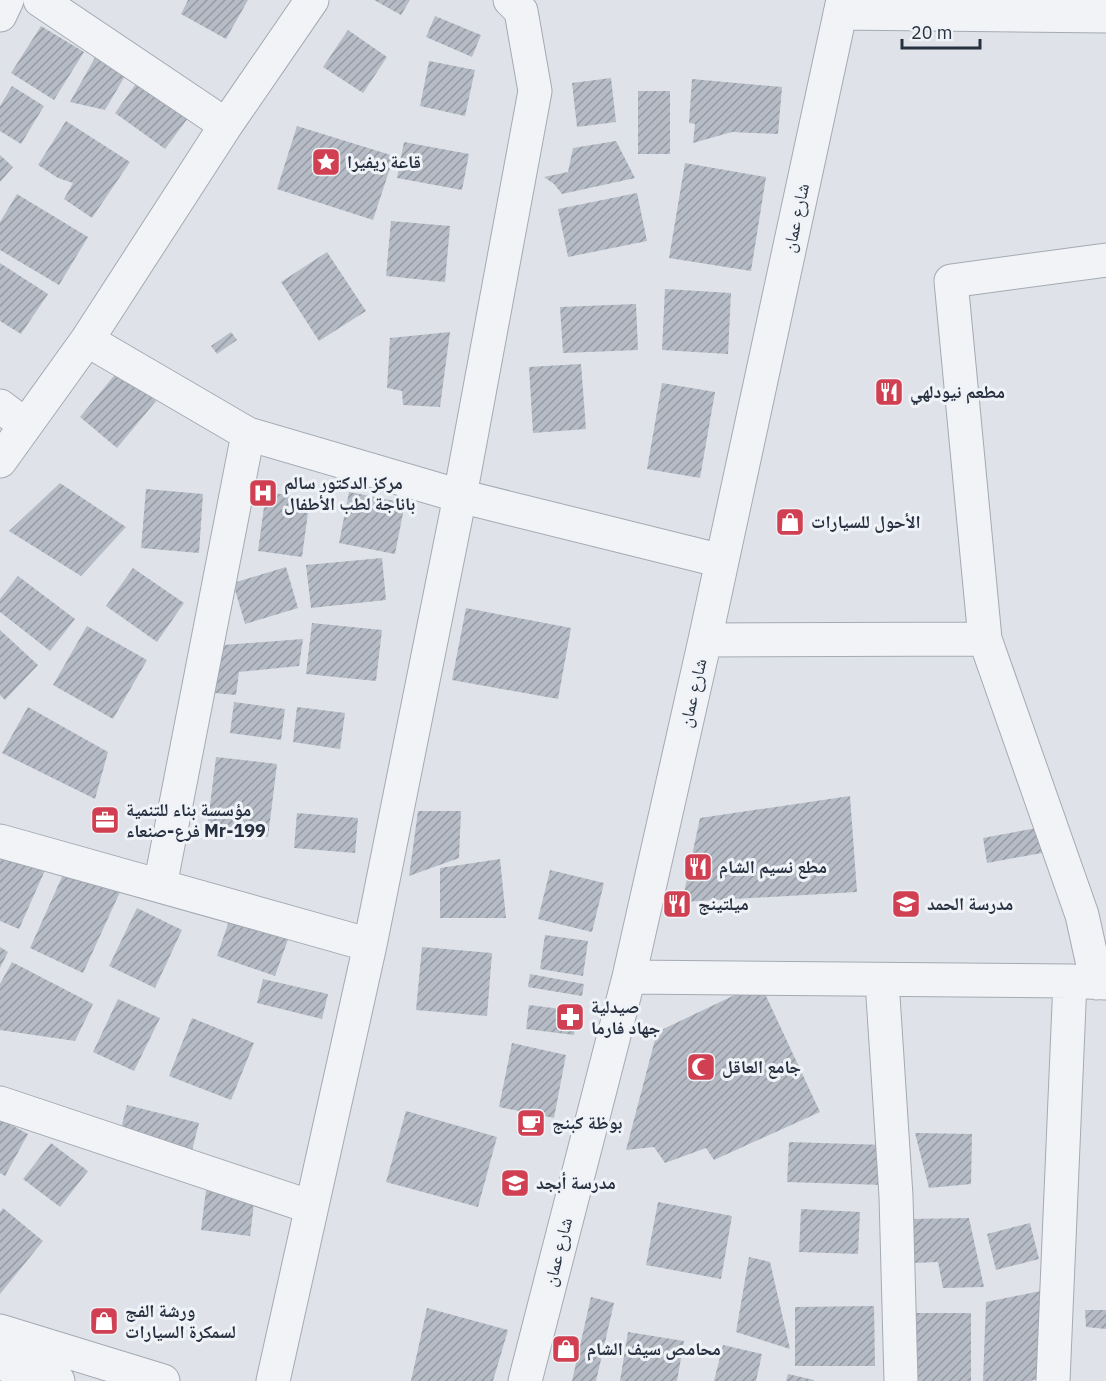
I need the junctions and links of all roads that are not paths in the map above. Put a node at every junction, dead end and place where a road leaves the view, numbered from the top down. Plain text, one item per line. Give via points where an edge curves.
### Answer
1 (7, 0) edge
2 (40, 0) edge
3 (312, 0) edge
4 (510, 0) edge
5 (842, 6) edge
6 (0, 15) edge
7 (1106, 16) edge
8 (226, 125) junction
9 (1106, 260) edge
10 (87, 340) junction
11 (12, 416) edge
12 (248, 434) junction
13 (0, 461) edge
14 (460, 496) junction
15 (722, 561) junction
16 (985, 639) junction
17 (705, 640) junction
18 (0, 841) edge
19 (160, 886) junction
20 (370, 945) junction
21 (628, 977) junction
22 (882, 981) junction
23 (1091, 982) edge
24 (0, 1103) edge
25 (311, 1207) junction
26 (0, 1331) edge
27 (0, 1363) edge
28 (48, 1371) edge
29 (163, 1381) edge
30 (273, 1381) edge
31 (525, 1381) edge
32 (900, 1381) edge
33 (1053, 1381) edge

1 - 6 street
2 - 8 street
3 - 8 street
4 - 14 street via 521,10 535,91
5 - 7 street
5 - 15 street, شارع عمان
8 - 10 street
9 - 16 street via 951,281
10 - 11 street
10 - 12 street
11 - 13 street
12 - 14 street
12 - 19 street
14 - 15 street
14 - 20 street
15 - 17 street, شارع عمان
16 - 17 street
16 - 23 street via 1082,915
17 - 21 street, شارع عمان
18 - 19 street
19 - 20 street
20 - 25 street
21 - 22 street
21 - 31 street, شارع عمان
22 - 23 street
22 - 32 street via 896,1196
23 - 33 street
24 - 25 street
25 - 30 street
26 - 28 street
27 - 28 street
28 - 29 street

